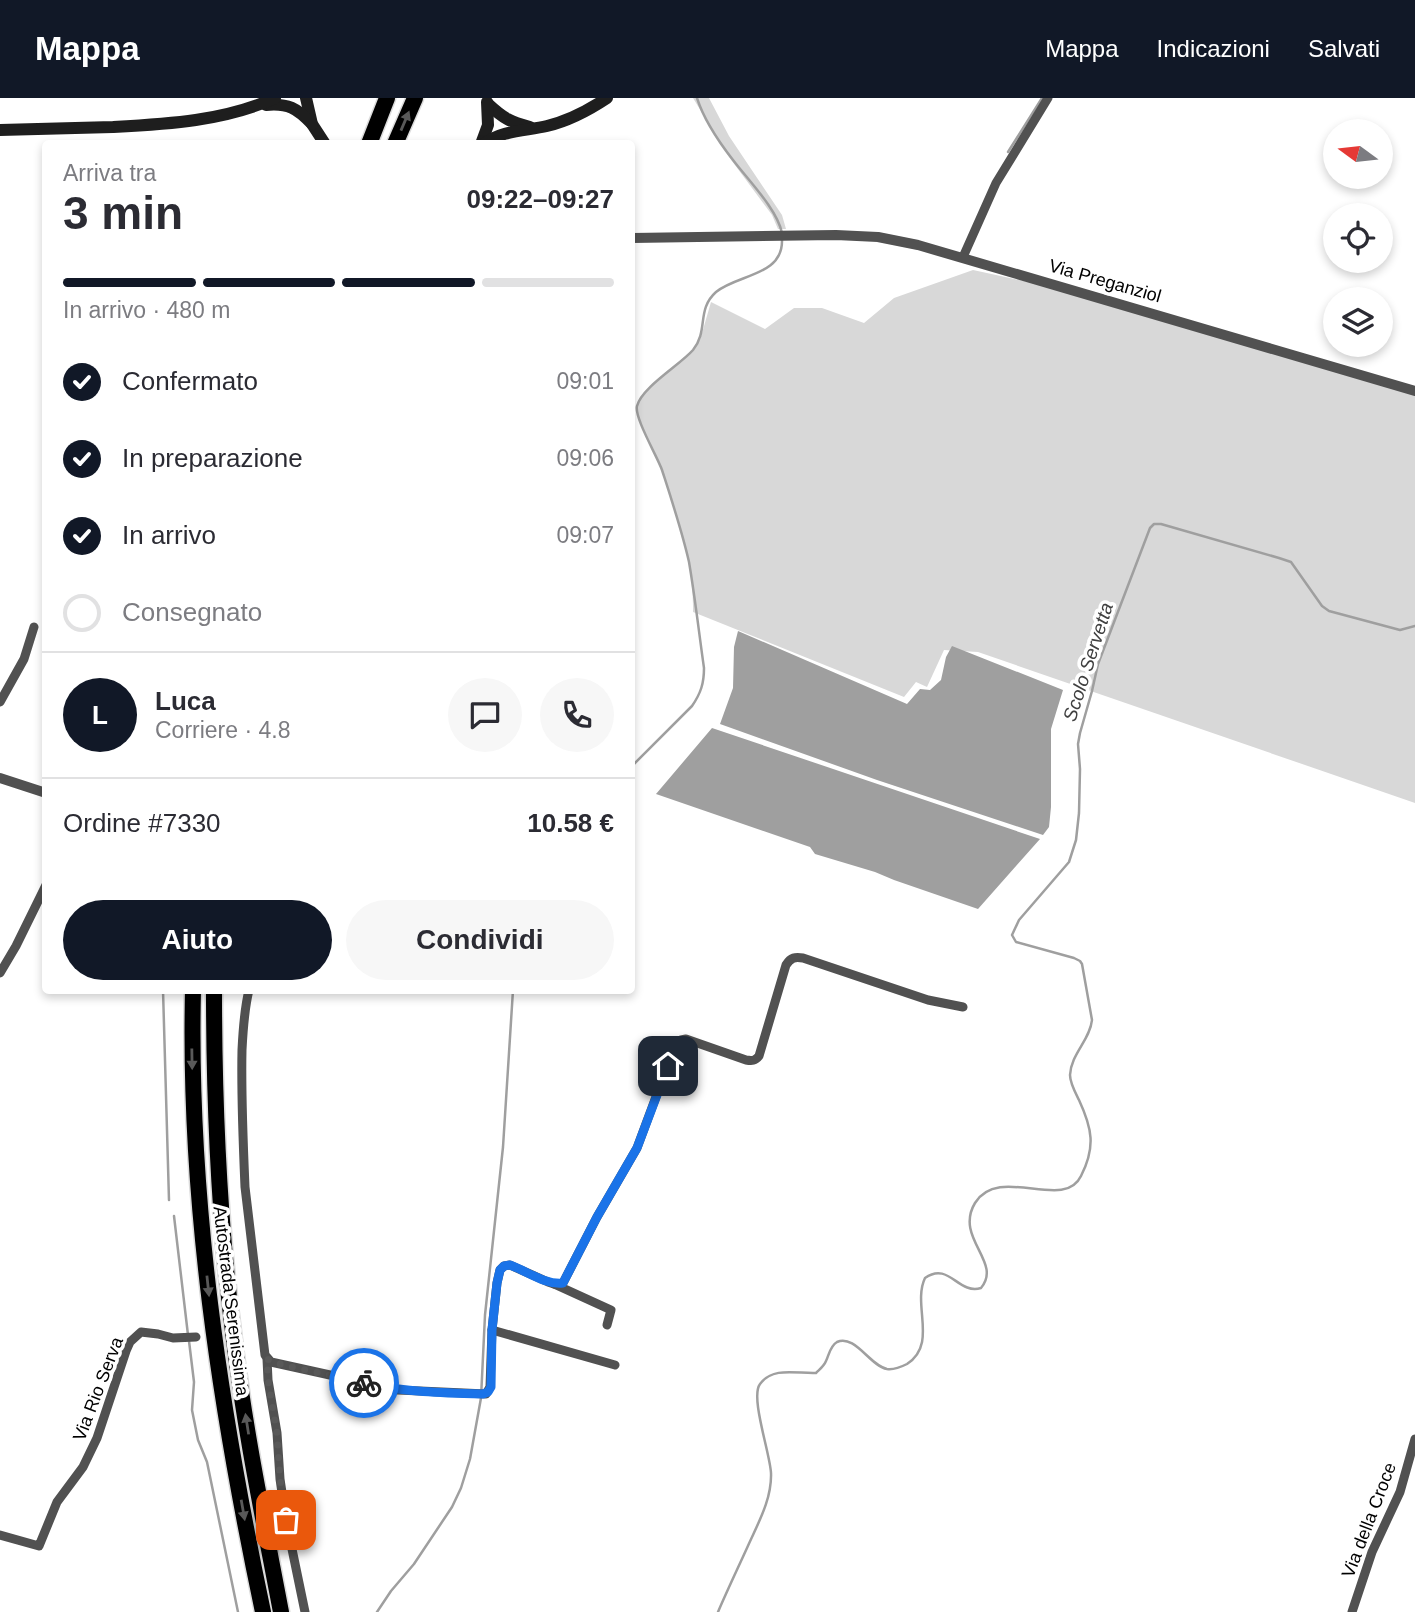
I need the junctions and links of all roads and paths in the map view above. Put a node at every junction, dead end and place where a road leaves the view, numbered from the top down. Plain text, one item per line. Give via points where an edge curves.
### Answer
1 (275, 98) edge
2 (306, 98) edge
3 (387, 98) edge
4 (415, 98) edge
5 (607, 98) edge
6 (1048, 98) edge
7 (487, 101) edge
8 (258, 106) junction
9 (312, 124) junction
10 (534, 128) junction
11 (0, 130) edge
12 (322, 140) edge
13 (371, 140) edge
14 (397, 140) edge
15 (484, 140) edge
16 (490, 140) edge
17 (635, 238) edge
18 (963, 257) junction
19 (1415, 391) edge
20 (34, 627) dead end
21 (0, 702) edge
22 (0, 778) edge
23 (42, 792) edge
24 (42, 893) edge
25 (0, 973) edge
26 (193, 994) edge
27 (214, 994) edge
28 (247, 994) edge
29 (963, 1007) dead end
30 (554, 1284) junction
31 (607, 1325) dead end
32 (492, 1330) junction
33 (190, 1337) dead end
34 (267, 1359) junction
35 (614, 1365) dead end
36 (1415, 1439) edge
37 (0, 1535) edge
38 (263, 1612) edge
39 (281, 1612) edge
40 (305, 1612) edge
41 (1352, 1612) edge

1 - 8 main road
2 - 9 main road
3 - 13 highway
14 -> 4 highway
5 - 10 main road
6 - 18 street via 996,183
7 - 10 main road via 500,116
7 - 15 main road
8 - 9 main road via 290,106
8 - 11 main road via 171,124
9 - 12 main road
10 - 16 main road
17 - 18 street, Via Preganziol via 878,237
18 - 19 street, Via Preganziol
20 - 21 street via 24,659
22 - 23 street
24 - 25 street
26 -> 38 highway, Autostrada Serenissima via 196,1175 212,1321
39 -> 27 highway, Autostrada Serenissima via 248,1431 226,1270 216,1122
28 - 34 street via 242,1066 245,1187
29 - 30 street via 928,1000 803,958 789,960 756,1060 686,1039 677,1044 637,1148 568,1275 563,1283
30 - 31 street via 611,1310
30 - 32 street via 504,1266 497,1283
32 - 34 street via 491,1387 479,1394 398,1390
32 - 35 street
33 - 37 street, Via Rio Serva via 141,1332 130,1342 97,1438 57,1502 39,1546
34 - 40 street via 284,1506
36 - 41 street, Via della Croce

